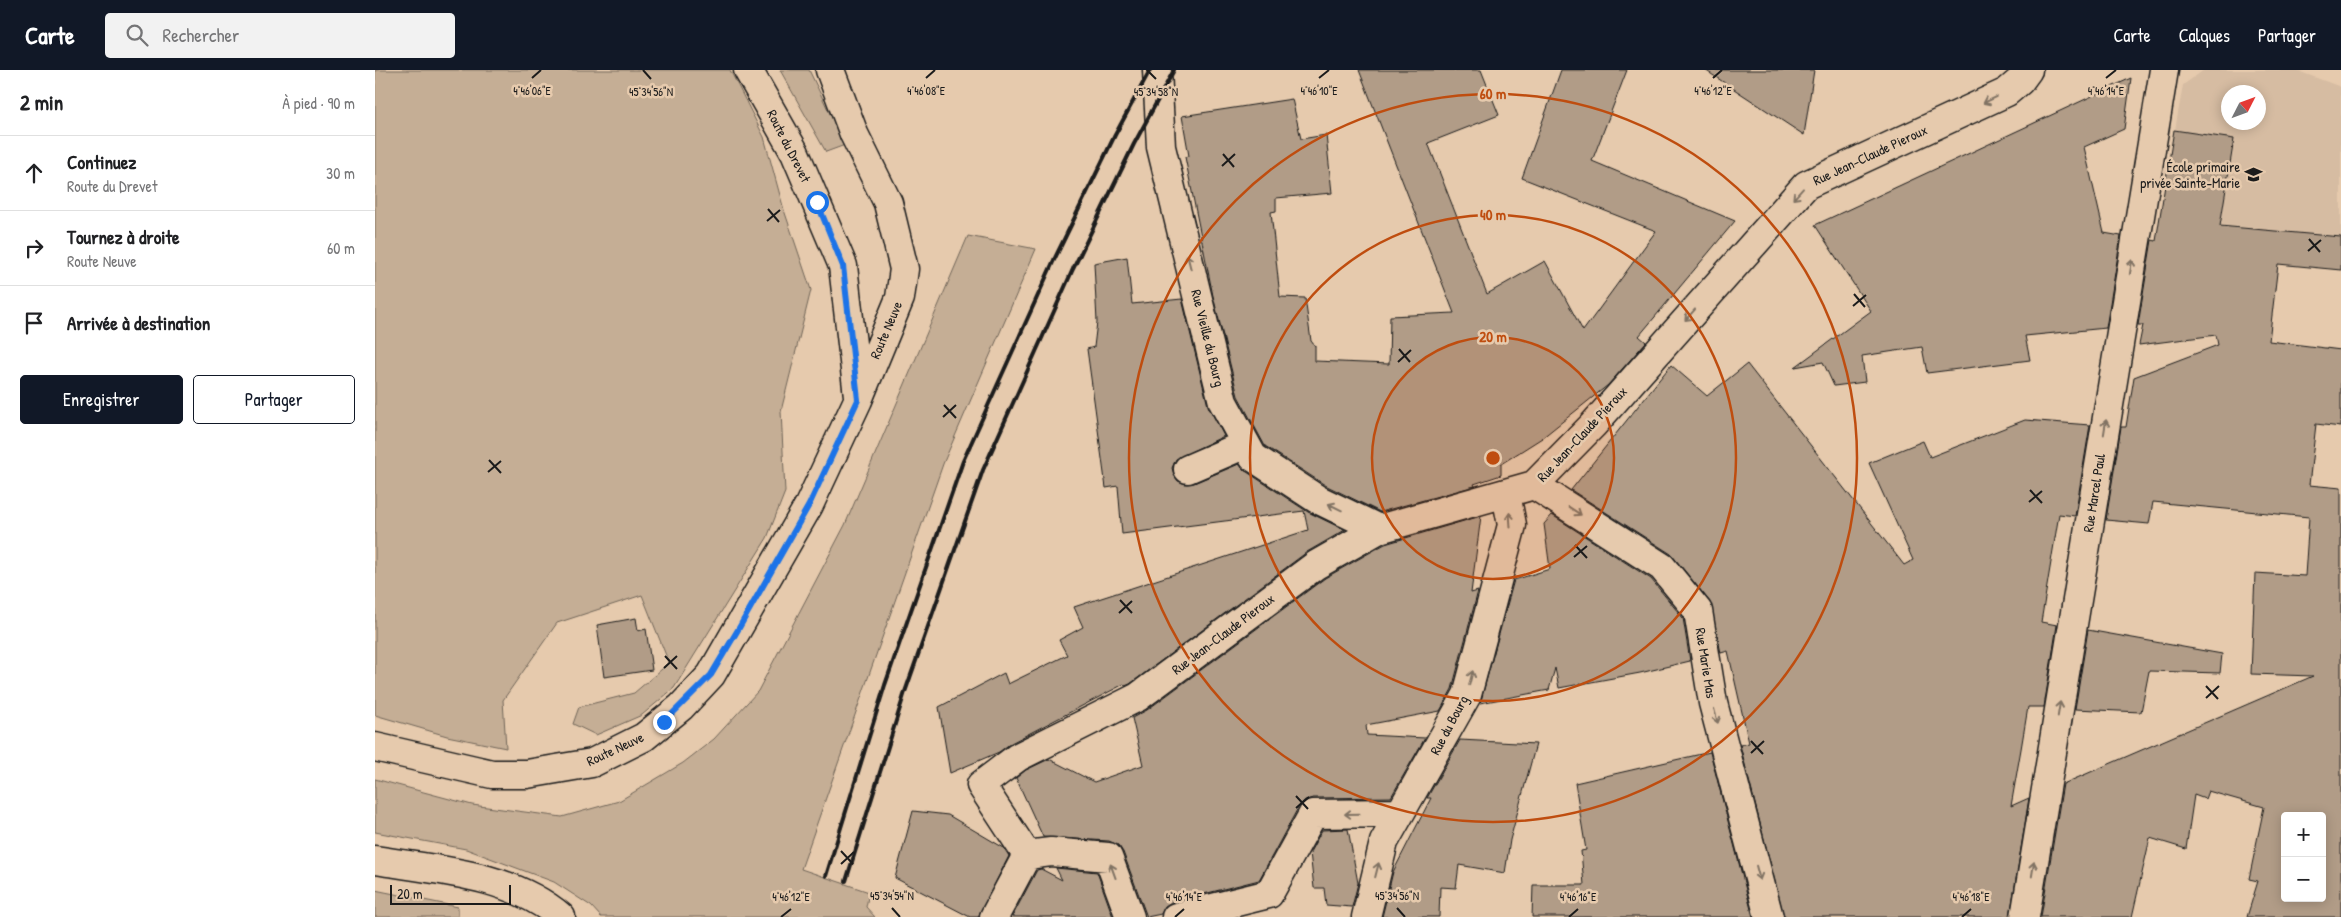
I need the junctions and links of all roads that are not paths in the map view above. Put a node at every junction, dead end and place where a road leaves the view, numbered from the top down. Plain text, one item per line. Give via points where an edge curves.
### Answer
1 (748, 70) edge
2 (830, 70) edge
3 (1157, 70) edge
4 (2028, 70) edge
5 (2164, 70) edge
6 (858, 400) junction
7 (1246, 444) junction
8 (1188, 469) dead end
9 (1534, 485) junction
10 (1506, 494) junction
11 (1379, 528) junction
12 (375, 748) edge
13 (1401, 813) junction
14 (1027, 855) junction
15 (375, 860) edge
16 (561, 917) edge
17 (994, 917) edge
18 (1130, 917) edge
19 (1176, 917) edge
20 (1366, 917) edge
21 (1769, 917) edge
22 (2025, 917) edge

1 - 6 street, Route du Drevet via 795,153 843,266
2 - 6 street, Route Neuve via 854,134 888,203 904,268 900,298
7 -> 3 street, Rue Vieille du Bourg via 1223,402 1161,147
4 -> 9 street, Rue Jean-Claude Pieroux via 2007,92 1806,185 1593,425
22 -> 5 street, Rue Marcel Paul
6 - 12 street, Route Neuve via 809,505 711,675 681,707 644,737 592,763 527,774 492,774
7 - 8 street
11 -> 7 street, Rue Vieille du Bourg via 1317,498 1253,457
9 - 10 street, Rue Jean-Claude Pieroux
9 -> 21 street, Rue Marie Mas via 1662,567 1698,611 1713,703
10 - 11 street, Rue Jean-Claude Pieroux
13 -> 10 street, Rue du Bourg via 1467,695 1512,525
11 - 14 street, Rue Jean-Claude Pieroux via 1316,565 1138,697 1019,757 981,785
13 -> 19 street via 1313,814 1269,894
20 -> 13 street, Rue du Bourg via 1384,842
14 - 17 street
18 -> 14 street via 1108,857 1051,852
15 - 16 street via 496,882

